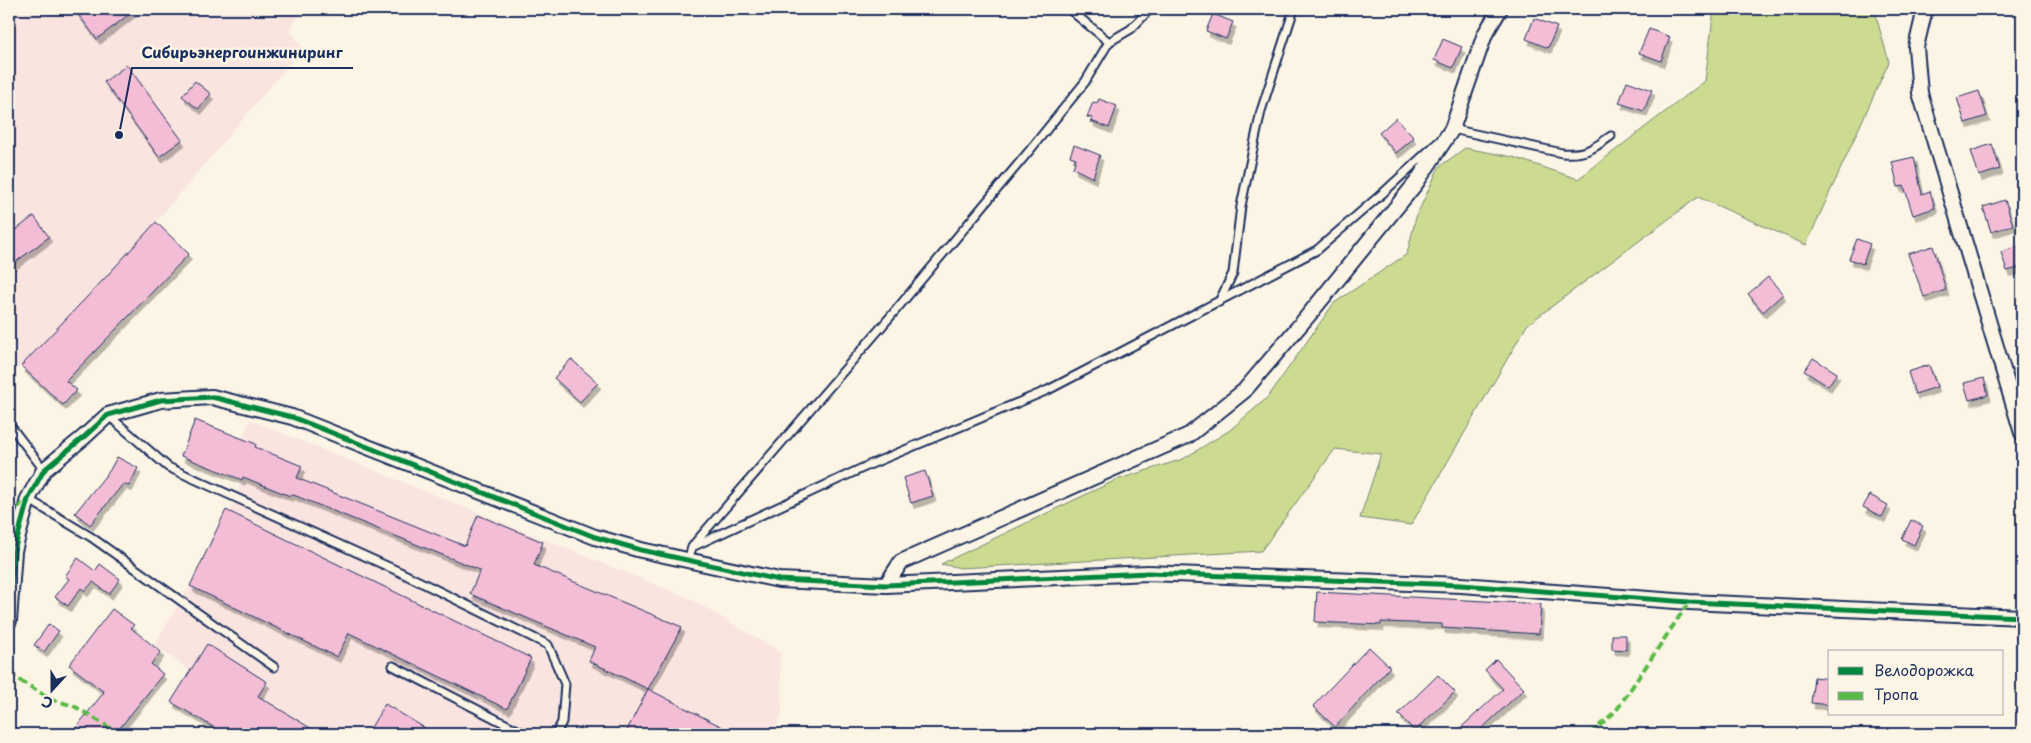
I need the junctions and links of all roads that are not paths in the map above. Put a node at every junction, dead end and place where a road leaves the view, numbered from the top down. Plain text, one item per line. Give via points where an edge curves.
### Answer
1 (1069, 9) edge
2 (1150, 9) edge
3 (1294, 9) edge
4 (1500, 9) edge
5 (1925, 9) edge
6 (1109, 42) junction
7 (1452, 129) junction
8 (1611, 136) dead end
9 (1219, 302) junction
10 (108, 415) junction
11 (9, 424) edge
12 (2022, 433) edge
13 (44, 470) junction
14 (28, 499) junction
15 (690, 554) junction
16 (886, 585) junction
17 (2022, 617) edge
18 (9, 621) edge
19 (393, 666) dead end
20 (274, 667) dead end
21 (525, 734) edge
22 (556, 734) edge

1 - 6 lane
2 - 6 lane via 1131,28
3 - 9 lane via 1261,111 1241,206 1233,273
4 - 7 street via 1485,34
5 - 12 street via 1916,47 1920,93
6 - 15 lane via 1085,82 1030,150
7 - 8 lane via 1578,154 1597,147
7 - 9 lane via 1316,250
7 - 16 street via 1416,183 1301,324 1244,391 1196,430 901,562
9 - 15 lane via 1048,390 869,465
10 - 13 street
10 - 15 street via 161,400 212,397 292,417 595,537
10 - 22 lane via 168,467 400,572 548,645 565,684 562,722
11 - 13 lane
13 - 14 street
14 - 18 street via 14,551
14 - 20 lane via 91,538
15 - 16 street via 778,580
16 - 17 street via 1148,573 1460,585 1689,602
19 - 21 lane

